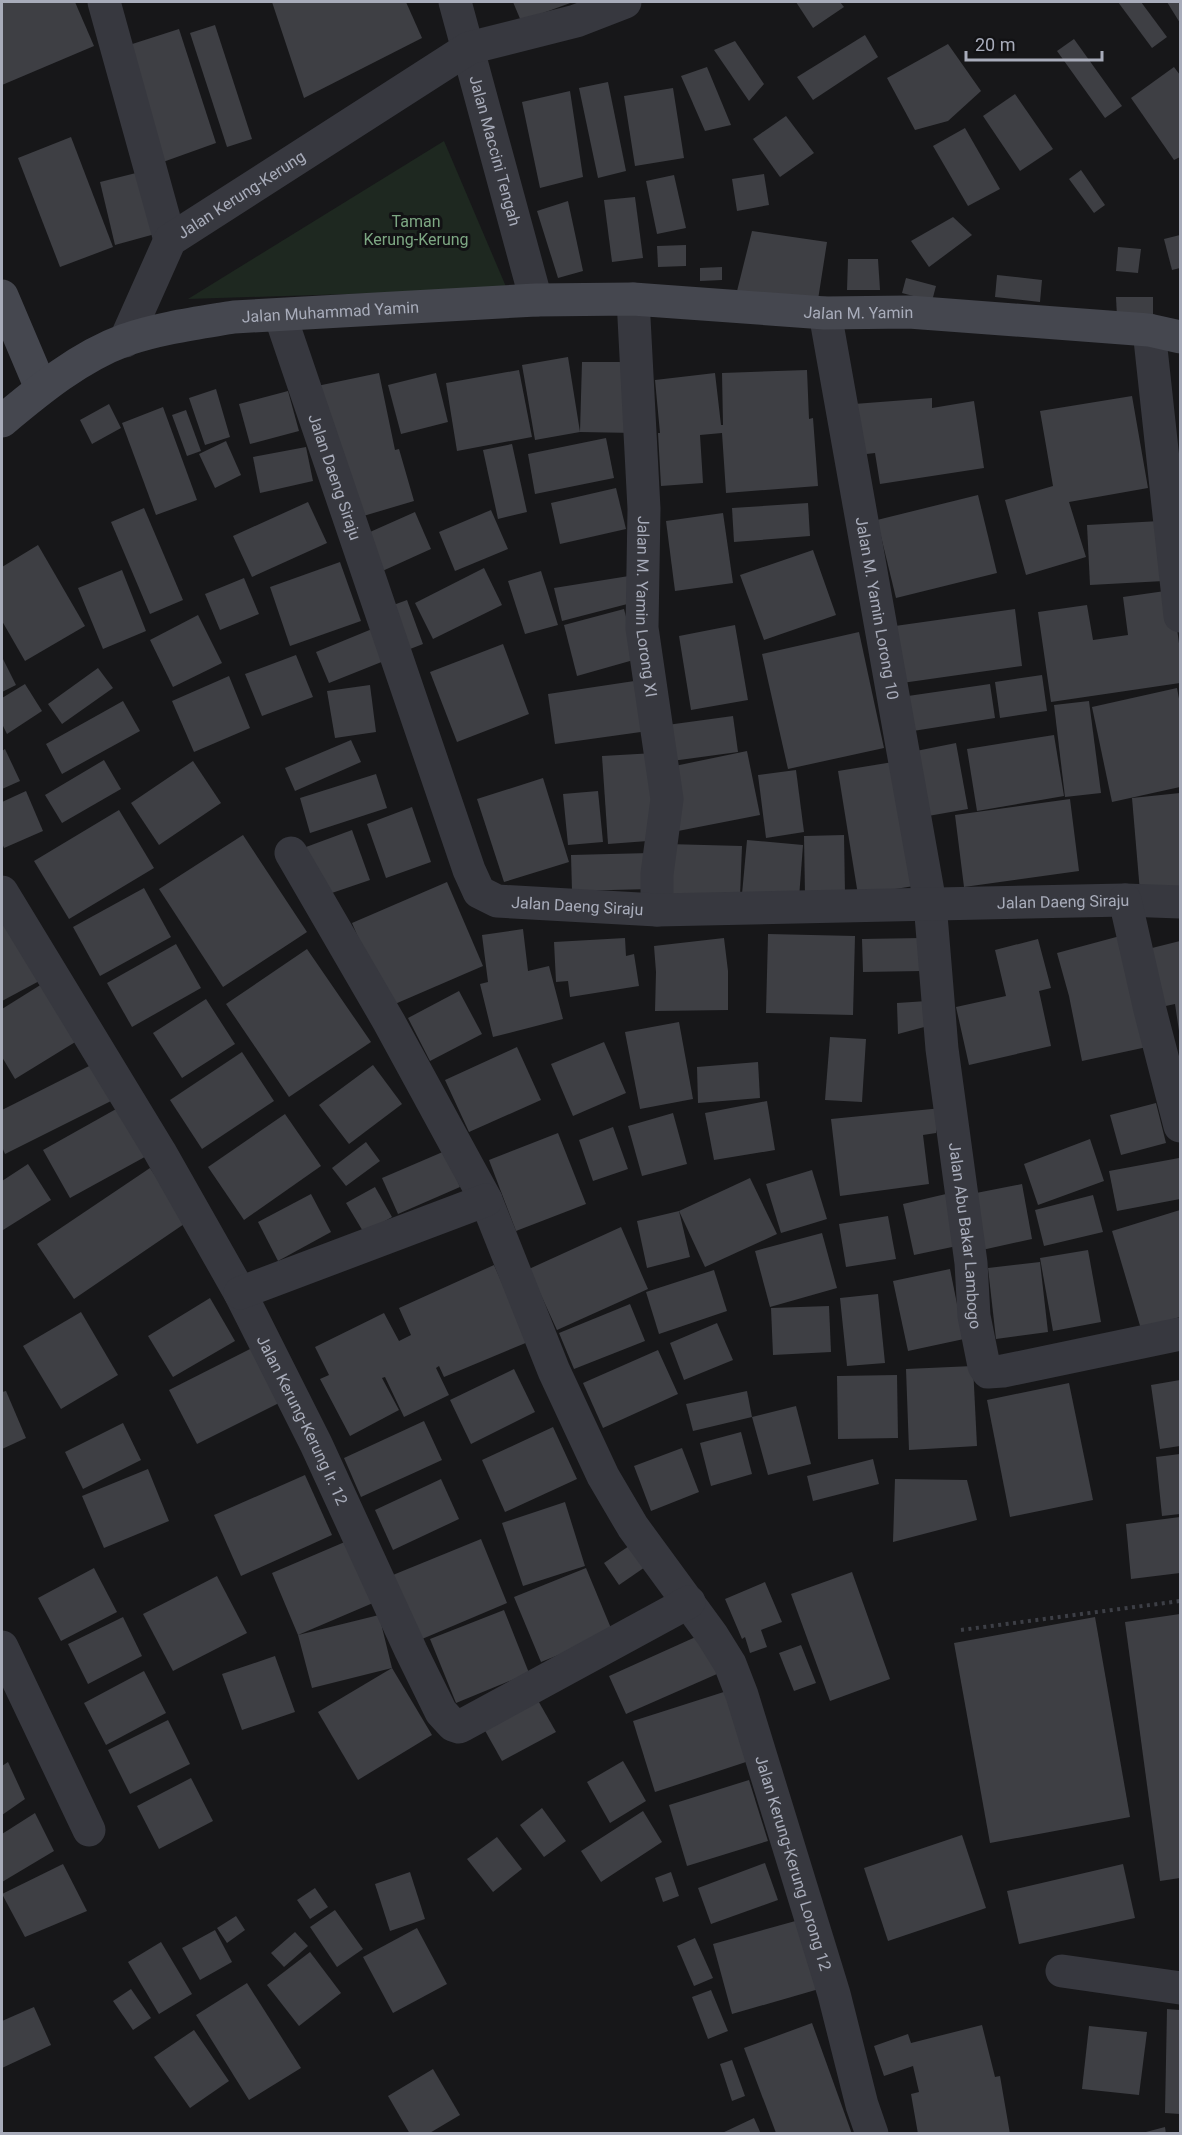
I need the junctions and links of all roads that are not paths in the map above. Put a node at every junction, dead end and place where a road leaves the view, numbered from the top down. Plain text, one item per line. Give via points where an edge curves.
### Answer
1 (104, 2) edge
2 (455, 2) edge
3 (625, 2) edge
4 (469, 48) junction
5 (170, 240) junction
6 (2, 296) edge
7 (633, 299) junction
8 (536, 300) junction
9 (825, 313) junction
10 (280, 315) junction
11 (1165, 334) edge
12 (125, 340) junction
13 (41, 388) junction
14 (2, 421) edge
15 (1180, 616) edge
16 (291, 853) dead end
17 (2, 892) edge
18 (1125, 900) junction
19 (930, 903) junction
20 (1180, 903) edge
21 (657, 910) junction
22 (1180, 1126) edge
23 (486, 1200) junction
24 (240, 1293) junction
25 (1180, 1334) edge
26 (689, 1602) junction
27 (2, 1647) edge
28 (89, 1830) dead end
29 (1062, 1971) dead end
30 (1180, 1988) edge
31 (872, 2133) edge

1 - 5 street
2 - 4 street, Jalan Maccini Tengah
3 - 4 street, Jalan Kerung-Kerung via 576,21
4 - 5 street, Jalan Kerung-Kerung
4 - 8 street, Jalan Maccini Tengah
5 - 12 street, Jalan Kerung-Kerung
6 - 13 street
7 - 8 street, Jalan M. Yamin
7 - 9 street, Jalan M. Yamin
7 - 21 street, Jalan M. Yamin Lorong XI via 644,509 642,628 667,799 657,874
8 - 10 street, Jalan Muhammad Yamin
9 - 11 street, Jalan M. Yamin via 909,312
9 - 19 street, Jalan M. Yamin Lorong 10
10 - 12 street, Jalan Muhammad Yamin via 188,324
10 - 21 street, Jalan Daeng Siraju via 479,892 497,901
11 - 15 street
12 - 13 street
13 - 14 street
16 - 23 street, Jalan Kerung-Kerung Lorong 12
17 - 24 street, Jalan Kerung-Kerung lr. 12 via 160,1152
18 - 19 street, Jalan Daeng Siraju
18 - 20 street, Jalan Daeng Siraju
18 - 22 street
19 - 21 street, Jalan Daeng Siraju
19 - 25 street, Jalan Abu Bakar Lambogo via 942,1049 971,1263 974,1316 986,1371 1036,1366
23 - 24 street
23 - 26 street, Jalan Kerung-Kerung Lorong 12 via 554,1371 603,1476 633,1527
24 - 26 street, Jalan Kerung-Kerung lr. 12 via 316,1444 411,1652 441,1712 453,1725 467,1723
26 - 31 street, Jalan Kerung-Kerung Lorong 12 via 730,1664 742,1695 834,1994
27 - 28 street
29 - 30 street

